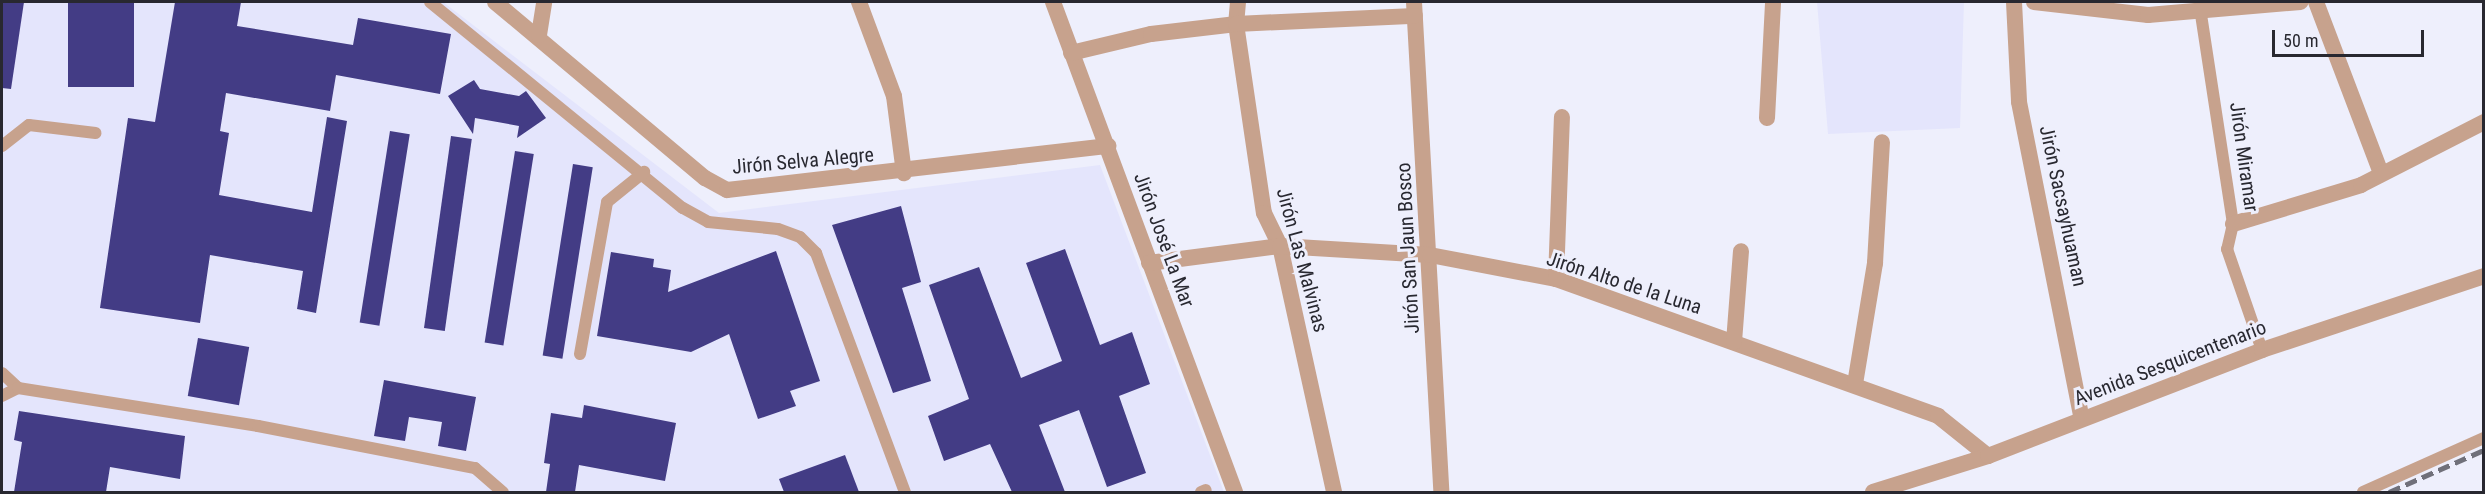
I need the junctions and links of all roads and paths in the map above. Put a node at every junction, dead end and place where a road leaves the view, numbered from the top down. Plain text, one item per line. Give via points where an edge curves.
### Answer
1 (430, 2) edge
2 (495, 2) edge
3 (544, 2) edge
4 (859, 2) edge
5 (1053, 2) edge
6 (1238, 2) edge
7 (1773, 2) edge
8 (2014, 2) edge
9 (2034, 2) edge
10 (2300, 2) edge
11 (2316, 2) edge
12 (2199, 5) edge
13 (1415, 9) edge
14 (1236, 24) junction
15 (539, 34) junction
16 (1071, 53) junction
17 (1562, 117) dead end
18 (1767, 118) dead end
19 (2484, 122) edge
20 (96, 133) dead end
21 (1882, 142) dead end
22 (2, 146) edge
23 (1108, 146) junction
24 (644, 172) junction
25 (904, 173) junction
26 (2380, 173) junction
27 (2233, 224) junction
28 (1280, 246) junction
29 (1741, 250) dead end
30 (1430, 255) junction
31 (1149, 263) junction
32 (2484, 276) edge
33 (1556, 279) junction
34 (1734, 342) junction
35 (2262, 350) junction
36 (580, 354) dead end
37 (2, 374) edge
38 (1855, 384) junction
39 (18, 388) junction
40 (2, 396) edge
41 (2082, 419) junction
42 (2484, 438) edge
43 (1988, 456) junction
44 (503, 492) edge
45 (905, 492) edge
46 (1235, 492) edge
47 (1334, 492) edge
48 (1441, 492) edge
49 (1874, 492) edge
50 (2363, 492) edge

1 - 24 lane
2 - 15 street, Jirón Selva Alegre
3 - 15 street
4 - 25 street via 894,96
5 - 16 street, Jirón José La Mar
6 - 14 street, Jirón Las Malvinas
7 - 18 street
8 - 41 street, Jirón Sacsayhuaman via 2019,102
9 - 12 street via 2148,15
10 - 12 street
11 - 26 street
12 - 27 lane, Jirón Miramar
13 - 14 street
13 - 30 street, Jirón San Jaun Bosco
14 - 16 street via 1151,34
14 - 28 street, Jirón Las Malvinas via 1264,213
15 - 25 street, Jirón Selva Alegre via 705,178 727,190
16 - 23 street, Jirón José La Mar
17 - 33 street
19 - 26 street
20 - 22 lane via 29,125
21 - 38 street via 1875,263
23 - 25 street, Jirón Selva Alegre
23 - 31 street, Jirón José La Mar
24 - 36 lane via 607,201
24 - 45 lane via 708,222 778,229 800,237 816,253
26 - 27 street via 2361,185
27 - 35 lane, Jirón Miramar via 2227,249
28 - 30 street, Jirón Alto de la Luna
28 - 31 street, Jirón Alto de la Luna
28 - 47 street, Jirón Las Malvinas
29 - 34 street
30 - 33 street, Jirón Alto de la Luna
30 - 48 street, Jirón San Jaun Bosco
31 - 46 street, Jirón José La Mar
32 - 35 street, Avenida Sesquicentenario
33 - 34 street, Jirón Alto de la Luna
34 - 38 street, Jirón Alto de la Luna
35 - 41 street, Avenida Sesquicentenario
37 - 39 lane
38 - 43 street, Jirón Alto de la Luna via 1938,416
39 - 40 lane
39 - 44 lane via 475,468
41 - 43 street, Avenida Sesquicentenario
42 - 50 lane
43 - 49 street, Avenida Sesquicentenario

